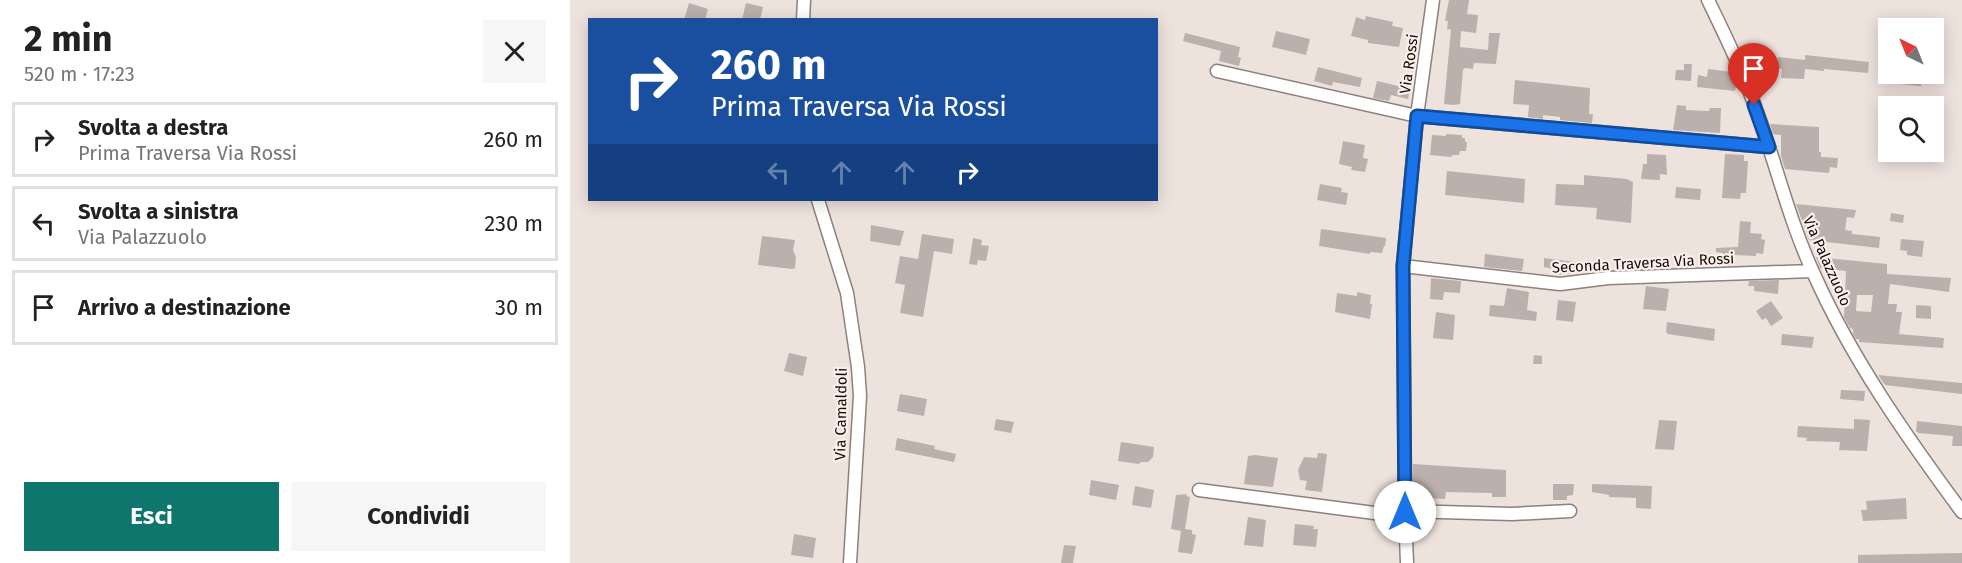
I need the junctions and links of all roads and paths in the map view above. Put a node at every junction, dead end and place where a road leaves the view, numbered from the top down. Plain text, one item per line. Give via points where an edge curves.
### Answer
1 (804, 0) edge
2 (1433, 0) edge
3 (1708, 0) edge
4 (803, 18) edge
5 (1217, 71) dead end
6 (1417, 116) junction
7 (1769, 147) junction
8 (818, 201) edge
9 (1403, 266) junction
10 (1812, 271) junction
11 (1199, 490) dead end
12 (1570, 511) dead end
13 (1962, 512) edge
14 (1405, 514) junction
15 (850, 563) edge
16 (1407, 563) edge

1 - 4 street
2 - 6 street, Via Rossi
3 - 7 street, Via Palazzuolo via 1747,83
5 - 6 street
6 - 7 street
6 - 9 street, Via Rossi
7 - 10 street, Via Palazzuolo
8 - 15 street, Via Camaldoli via 847,293 858,368 860,396
9 - 10 street, Seconda Traversa Via Rossi via 1560,284
9 - 14 street, Via Rossi
10 - 13 street, Via Palazzuolo via 1851,347 1916,449
11 - 14 street
12 - 14 street
14 - 16 street, Via Rossi

